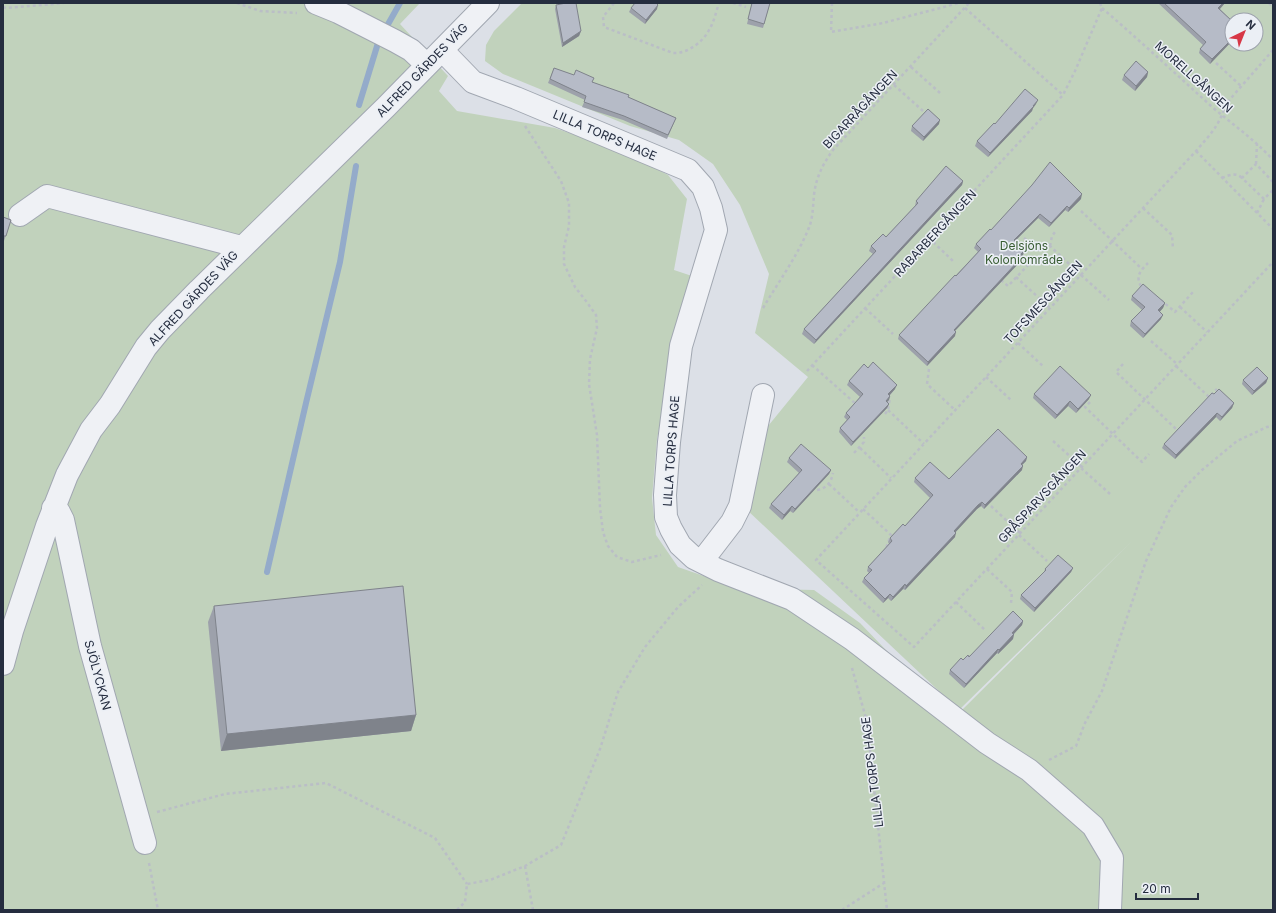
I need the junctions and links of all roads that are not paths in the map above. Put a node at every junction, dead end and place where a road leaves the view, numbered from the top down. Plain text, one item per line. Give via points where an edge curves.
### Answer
1 (488, 3) edge
2 (308, 8) edge
3 (434, 58) junction
4 (20, 215) dead end
5 (241, 247) junction
6 (763, 395) dead end
7 (53, 508) junction
8 (710, 565) junction
9 (3, 664) edge
10 (145, 843) road end
11 (1110, 910) edge

1 - 3 street, ALFRED GÄRDES VÄG
2 - 3 street, LILLA TORPS HAGE via 338,12 410,50
3 - 5 street, ALFRED GÄRDES VÄG
3 - 8 street, LILLA TORPS HAGE via 473,82 688,170 703,188 716,230 681,346 665,495 666,517 680,544 694,558
4 - 5 street via 48,196
5 - 7 street, ALFRED GÄRDES VÄG via 146,347 81,448
6 - 8 street via 740,506
7 - 9 street, ALFRED GÄRDES VÄG
7 - 10 street, SJÖLYCKAN via 59,512 63,520 90,646
8 - 11 street, LILLA TORPS HAGE via 792,599 852,639 987,743 1029,770 1093,826 1112,858

